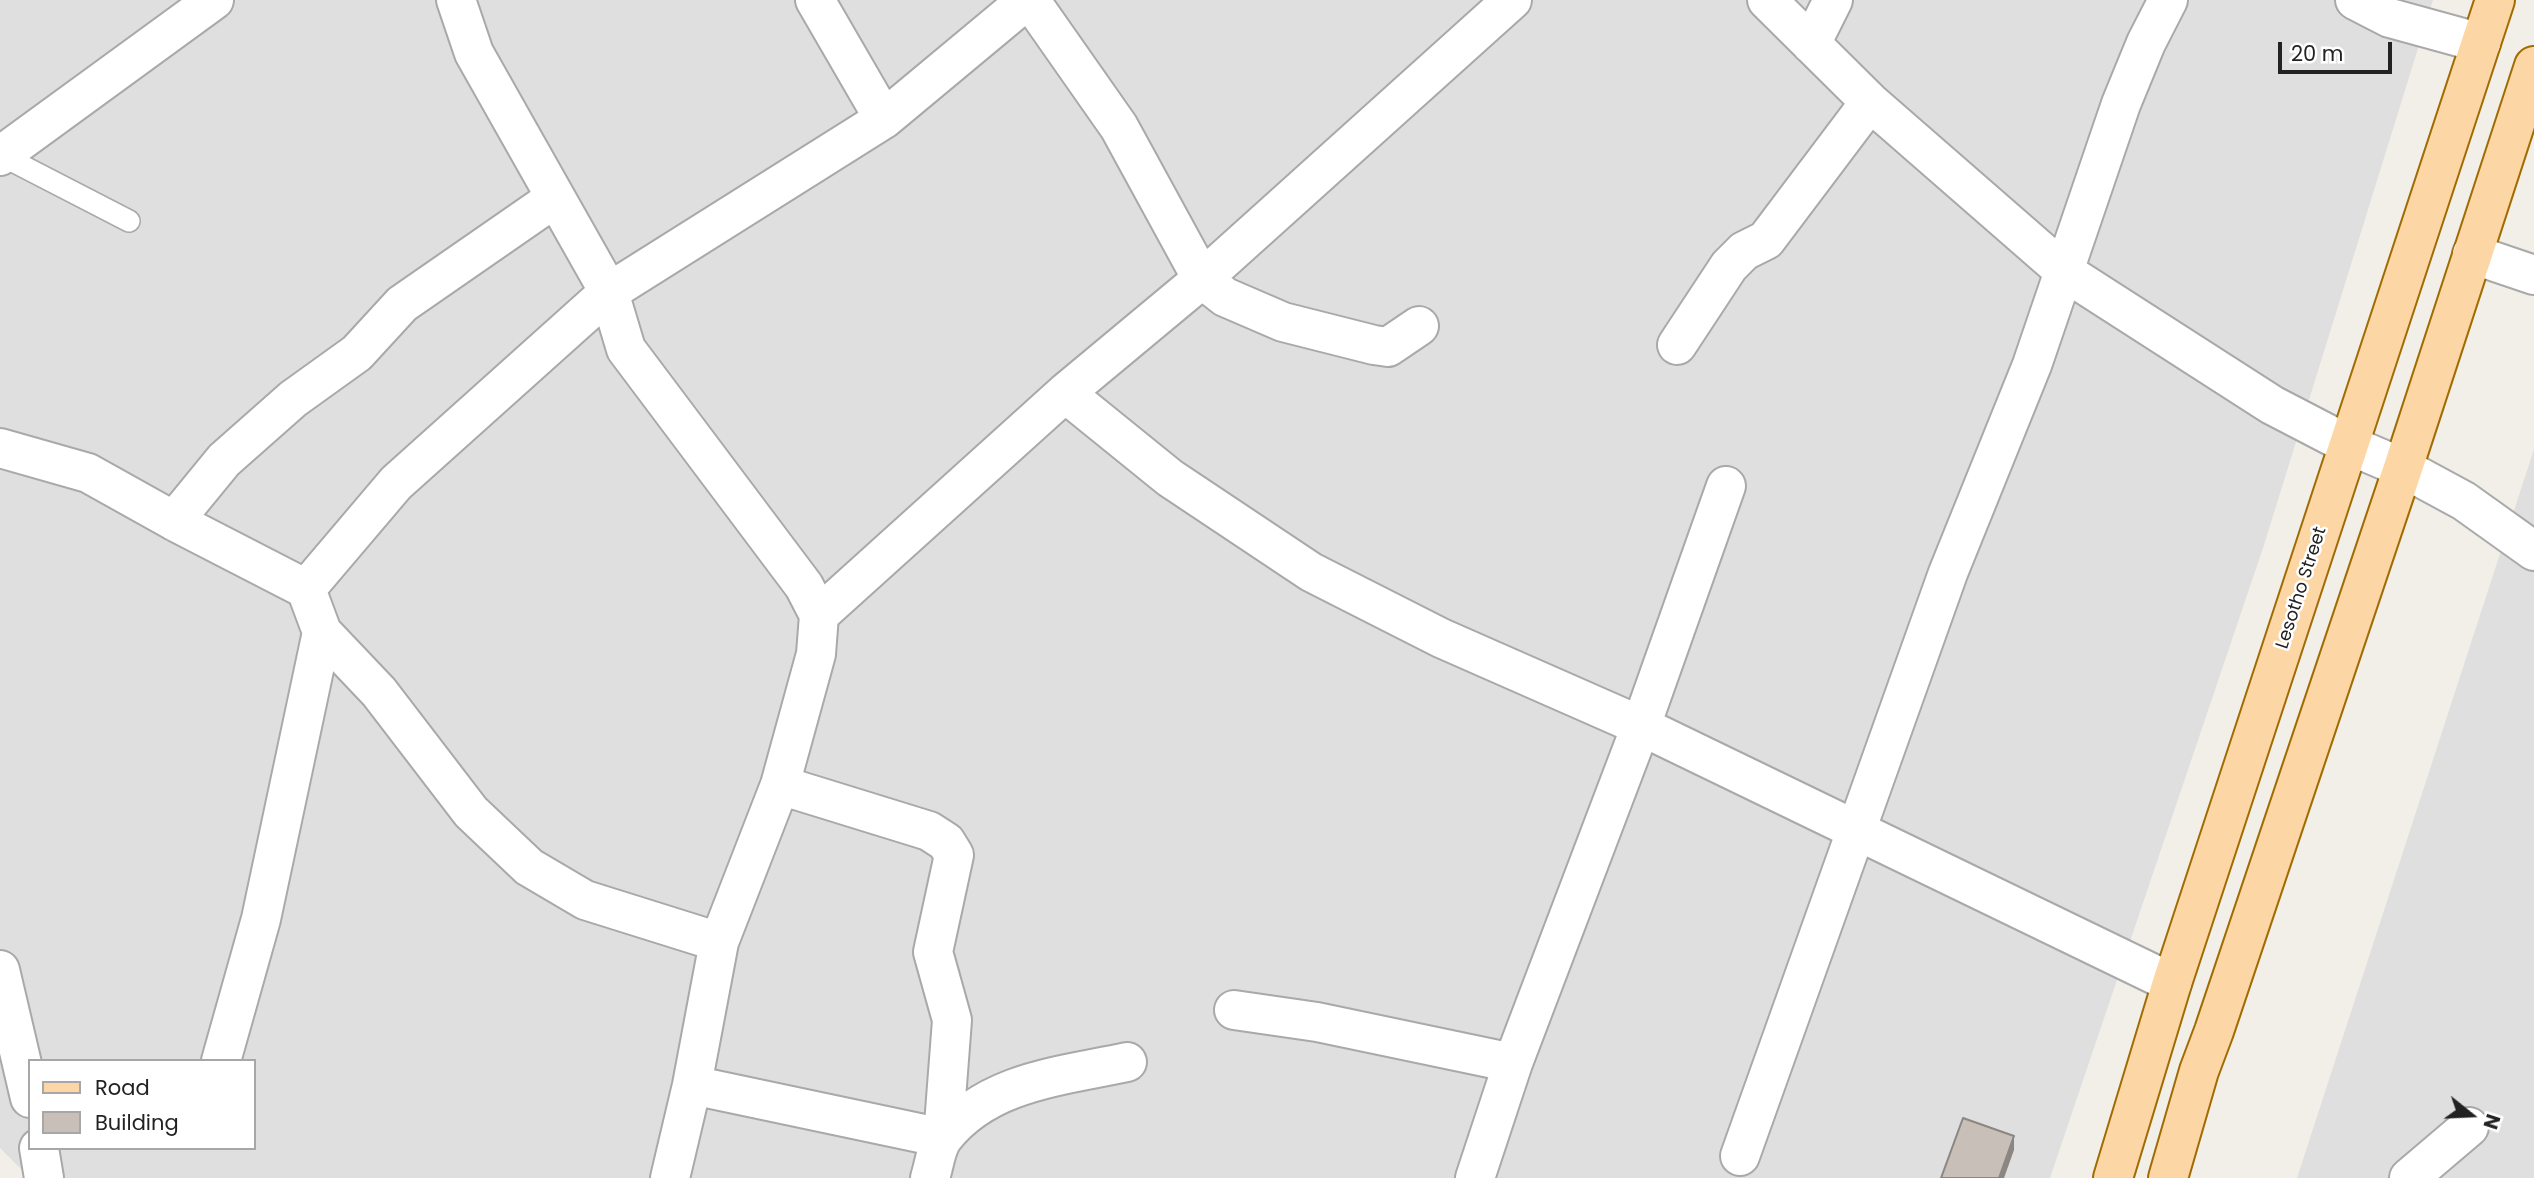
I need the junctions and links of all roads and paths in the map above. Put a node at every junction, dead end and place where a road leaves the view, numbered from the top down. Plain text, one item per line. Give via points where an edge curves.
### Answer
1 (215, 0) edge
2 (456, 0) edge
3 (815, 0) edge
4 (1029, 0) edge
5 (1512, 0) edge
6 (1767, 0) edge
7 (1833, 0) edge
8 (2168, 0) edge
9 (2355, 0) edge
10 (2495, 0) edge
11 (2481, 43) junction
12 (1811, 44) junction
13 (2534, 66) edge
14 (1870, 102) junction
15 (884, 119) junction
16 (0, 156) edge
17 (555, 198) junction
18 (129, 221) dead end
19 (2472, 254) junction
20 (2065, 272) junction
21 (2534, 275) edge
22 (1202, 279) junction
23 (609, 292) junction
24 (1419, 327) dead end
25 (1677, 345) dead end
26 (1065, 393) junction
27 (2348, 445) junction
28 (0, 448) edge
29 (2403, 468) junction
30 (1726, 486) dead end
31 (174, 522) junction
32 (2534, 551) edge
33 (306, 589) junction
34 (820, 615) junction
35 (322, 632) junction
36 (1641, 726) junction
37 (780, 785) junction
38 (1856, 830) junction
39 (719, 942) junction
40 (0, 970) edge
41 (2172, 984) junction
42 (1234, 1010) dead end
43 (222, 1059) edge
44 (1127, 1062) dead end
45 (1513, 1063) junction
46 (692, 1085) junction
47 (28, 1089) edge
48 (2469, 1127) dead end
49 (943, 1139) junction
50 (38, 1150) edge
51 (1740, 1156) dead end
52 (2174, 1175) edge
53 (44, 1178) edge
54 (670, 1178) edge
55 (930, 1178) edge
56 (1475, 1178) edge
57 (2113, 1178) edge
58 (2409, 1178) edge

1 - 16 street
2 - 17 street via 474,53
3 - 15 street
4 - 15 street
4 - 22 street via 1119,127
5 - 22 street
6 - 12 street
7 - 12 street
8 - 20 street via 2121,104
9 - 11 street via 2390,18
10 - 11 main road, Lesotho Street
11 - 27 main road, Lesotho Street
12 - 14 street
13 - 19 main road
14 - 20 street
14 - 25 street via 1766,240 1744,251 1729,266
15 - 23 street
16 - 18 lane
17 - 23 street
17 - 31 street via 402,304 357,353 293,399 224,460
19 - 21 street
19 - 29 main road
20 - 27 street via 2272,405
20 - 38 street via 1948,573
22 - 24 street via 1225,297 1283,322 1374,345 1388,347
22 - 26 street
23 - 33 street via 396,483
23 - 34 street via 626,349 804,586
26 - 34 street
26 - 36 street via 1170,478 1311,572 1441,638
27 - 29 street
27 - 41 main road, Lesotho Street
28 - 31 street via 88,473
29 - 32 street via 2464,501
29 - 52 main road via 2199,1071
30 - 36 street
31 - 33 street
33 - 35 street
34 - 37 street via 816,654
35 - 39 street via 379,692 471,813 529,867 585,900
35 - 43 street via 261,919
36 - 38 street
36 - 45 street
37 - 39 street
37 - 49 street via 929,831 946,842 954,855 933,952 952,1020
38 - 41 street
38 - 51 street
39 - 46 street
40 - 47 street
41 - 57 main road, Lesotho Street
42 - 45 street via 1317,1022
44 - 49 street via 1019,1086 980,1103
45 - 56 street
46 - 49 street
46 - 54 street
48 - 58 street
49 - 55 street
50 - 53 street

